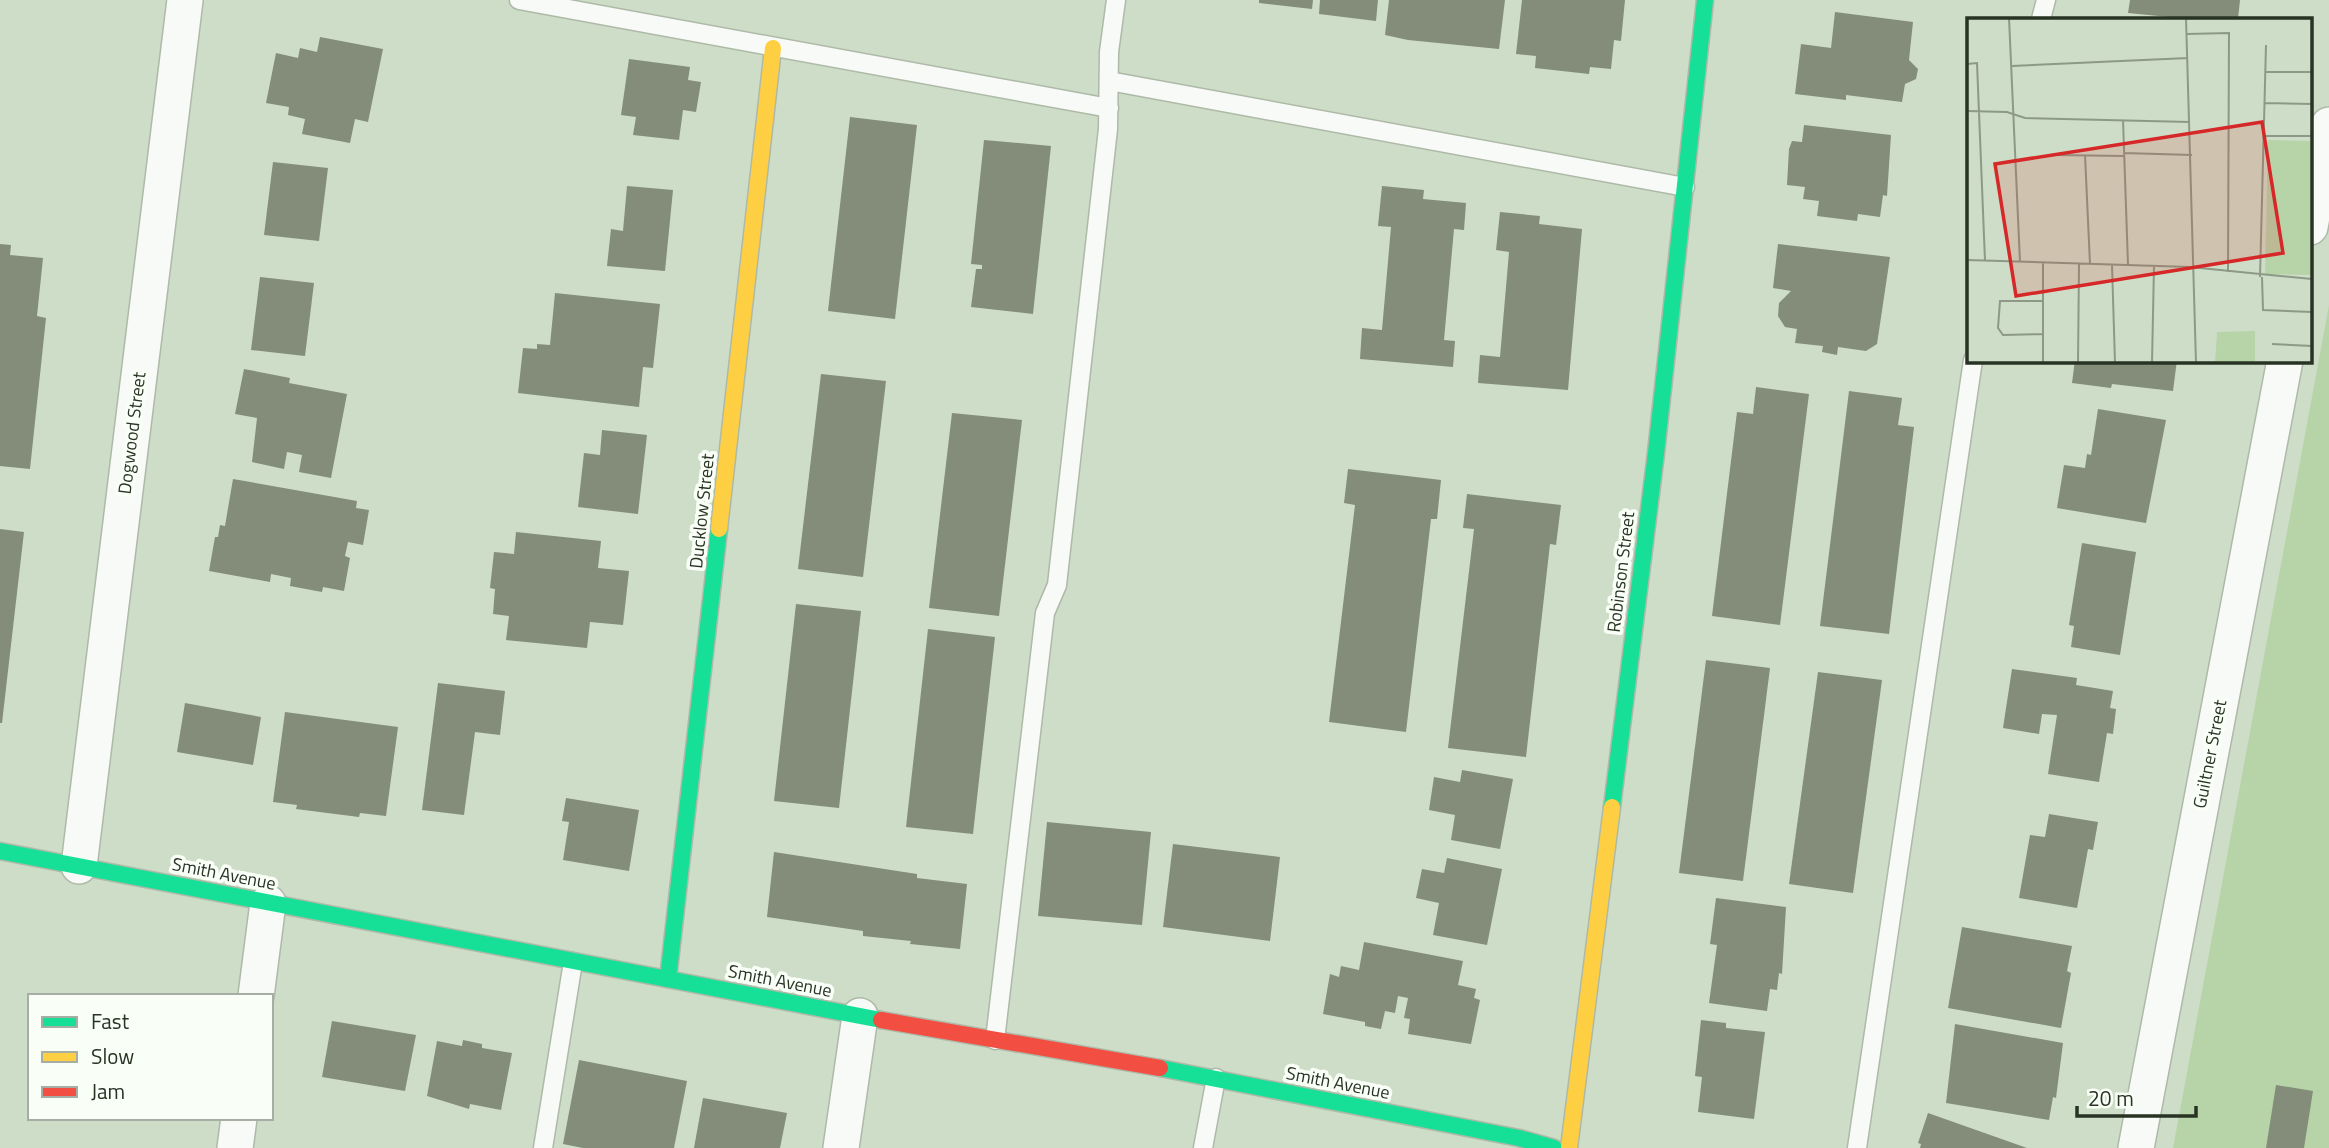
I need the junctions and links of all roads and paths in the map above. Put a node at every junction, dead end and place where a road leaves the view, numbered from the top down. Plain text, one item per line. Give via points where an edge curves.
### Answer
1 (185, 0) edge
2 (519, 0) edge
3 (1116, 0) edge
4 (1705, 0) edge
5 (2046, 0) edge
6 (2041, 18) edge
7 (773, 48) junction
8 (1109, 81) junction
9 (1109, 108) junction
10 (2329, 125) edge
11 (1685, 187) junction
12 (2312, 216) edge
13 (1973, 362) edge
14 (2285, 362) edge
15 (0, 851) edge
16 (79, 866) junction
17 (268, 903) junction
18 (573, 962) junction
19 (668, 979) junction
20 (256, 994) edge
21 (860, 1016) junction
22 (995, 1040) junction
23 (1216, 1078) junction
24 (239, 1120) edge
25 (235, 1148) edge
26 (543, 1148) edge
27 (841, 1148) edge
28 (1203, 1148) edge
29 (1553, 1148) edge
30 (1569, 1148) edge
31 (1857, 1148) edge
32 (2136, 1148) edge

1 - 16 street, Dogwood Street
2 - 7 lane
3 - 8 lane
4 - 11 street, Robinson Street
5 - 6 lane
7 - 9 lane
7 - 19 street, Ducklow Street
8 - 9 lane
8 - 11 lane
9 - 22 lane via 1057,585 1045,613
10 - 12 street
11 - 30 street, Robinson Street
13 - 31 lane
14 - 32 street, Guiltner Street
15 - 16 street, Smith Avenue
16 - 17 street, Smith Avenue
17 - 18 street, Smith Avenue
17 - 20 street
18 - 19 street, Smith Avenue
18 - 26 lane
19 - 21 street, Smith Avenue
21 - 22 street, Smith Avenue
21 - 27 street
22 - 23 street, Smith Avenue
23 - 28 lane
23 - 29 street, Smith Avenue
24 - 25 street

